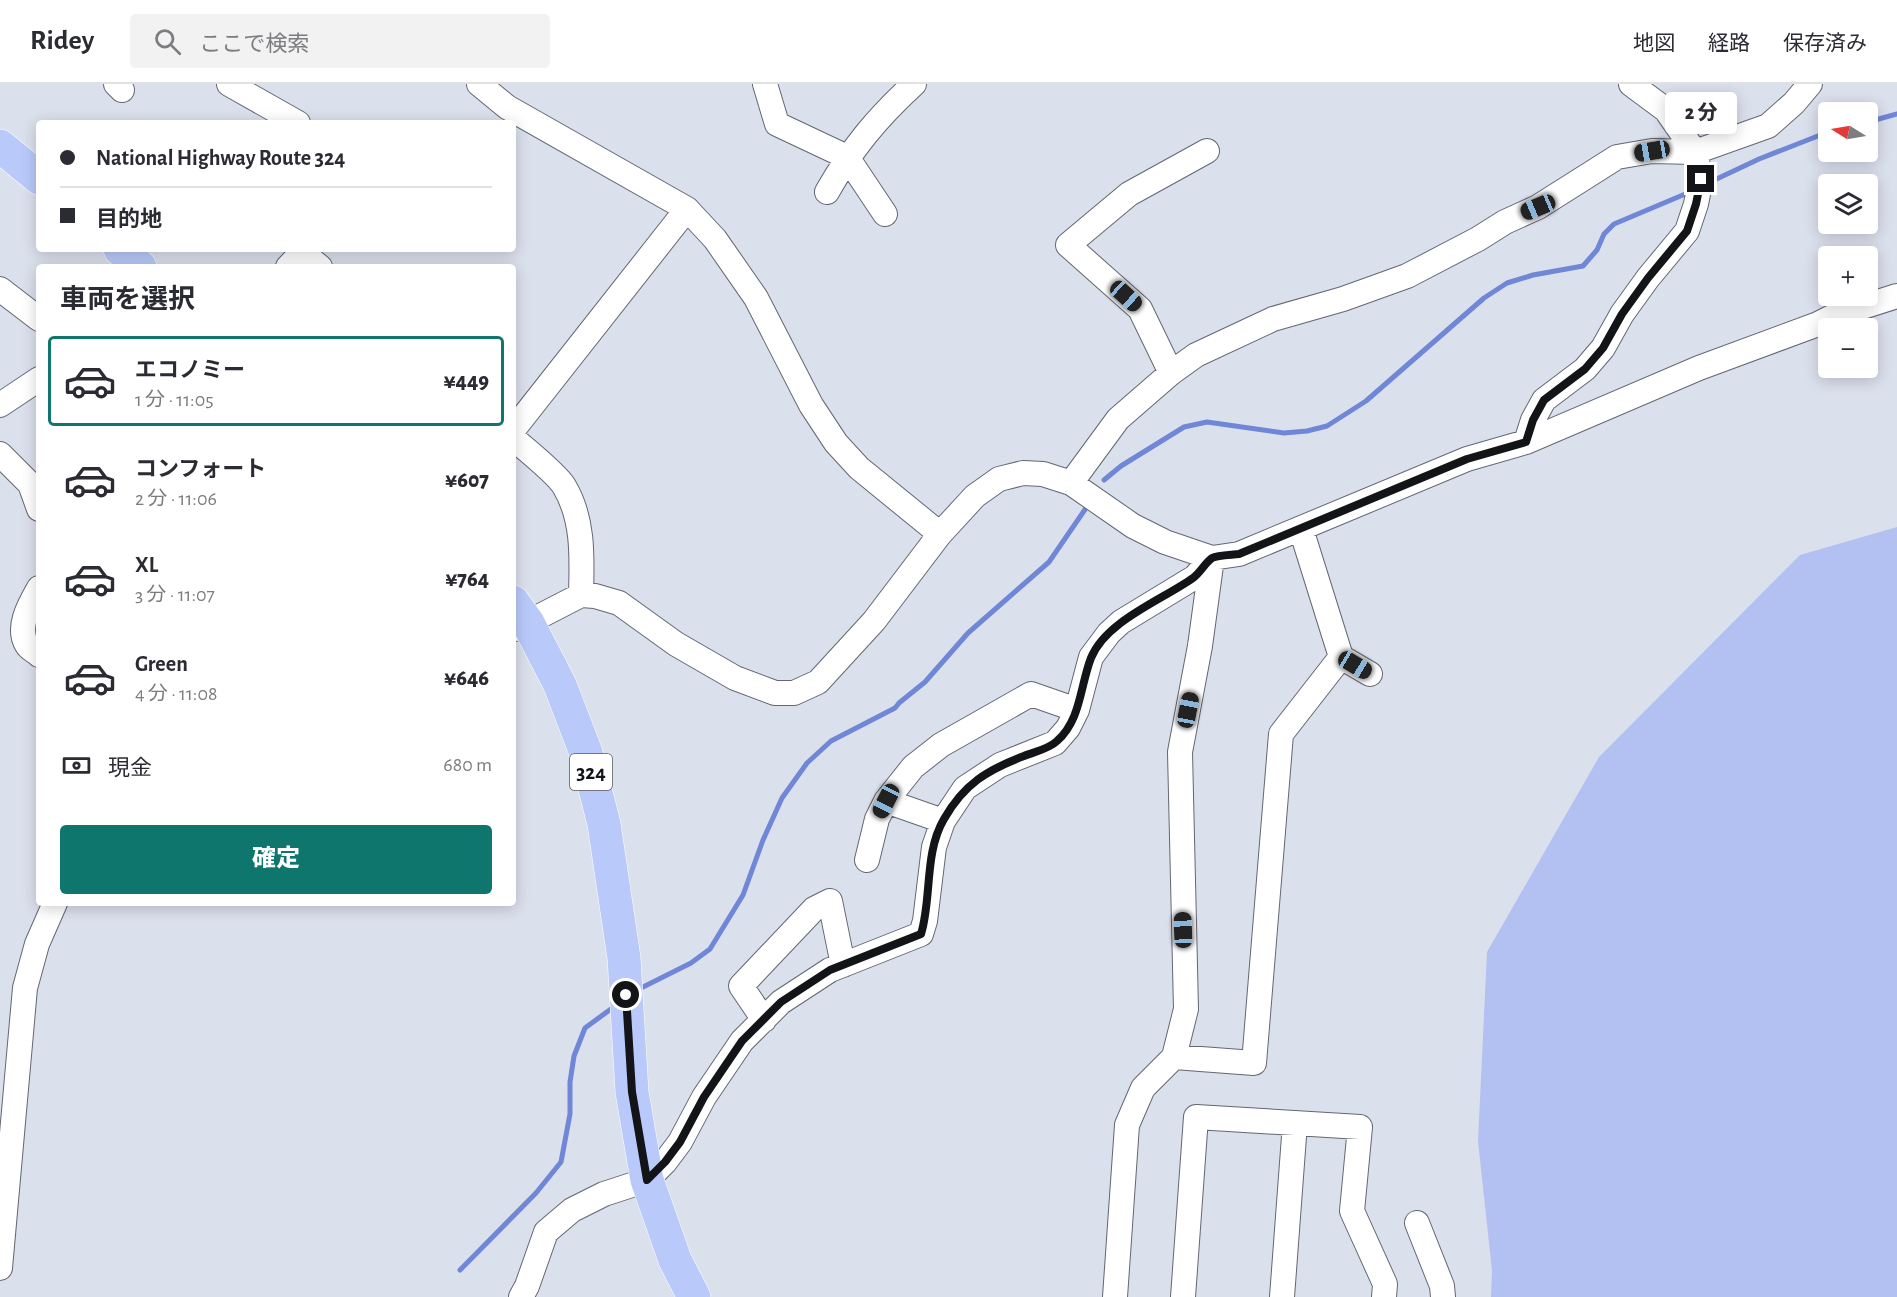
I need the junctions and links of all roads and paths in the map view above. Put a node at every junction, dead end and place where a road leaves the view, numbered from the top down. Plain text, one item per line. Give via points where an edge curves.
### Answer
1 (229, 84) edge
2 (478, 84) edge
3 (765, 84) edge
4 (914, 84) edge
5 (1631, 84) edge
6 (1810, 84) edge
7 (509, 95) edge
8 (293, 120) edge
9 (0, 146) edge
10 (1207, 151) dead end
11 (1695, 152) junction
12 (847, 157) junction
13 (36, 175) edge
14 (827, 192) dead end
15 (687, 209) junction
16 (885, 214) dead end
17 (123, 252) edge
18 (137, 264) edge
19 (0, 289) edge
20 (1897, 296) edge
21 (36, 317) edge
22 (1171, 374) junction
23 (36, 381) edge
24 (0, 405) edge
25 (516, 426) edge
26 (516, 441) edge
27 (1526, 442) junction
28 (0, 454) edge
29 (1071, 483) junction
30 (36, 501) edge
31 (1301, 529) junction
32 (940, 534) junction
33 (1212, 558) junction
34 (36, 594) edge
35 (581, 595) junction
36 (518, 618) edge
37 (36, 652) edge
38 (1341, 657) junction
39 (1370, 674) dead end
40 (1077, 710) junction
41 (886, 801) junction
42 (943, 821) junction
43 (867, 860) dead end
44 (54, 906) edge
45 (843, 965) junction
46 (764, 1020) junction
47 (1174, 1057) junction
48 (1295, 1123) junction
49 (647, 1180) junction
50 (1417, 1223) dead end
51 (0, 1268) edge
52 (521, 1297) edge
53 (694, 1297) edge
54 (1115, 1297) edge
55 (1183, 1297) edge
56 (1282, 1297) edge
57 (1384, 1297) edge
58 (1443, 1297) edge

1 - 8 street
2 - 7 street
3 - 12 street via 777,124
4 - 12 street via 882,113
5 - 11 street via 1666,110
6 - 11 street via 1768,126
7 - 15 street
9 - 13 highway
10 - 22 street via 1129,194 1068,245 1140,309
11 - 22 street via 1652,151 1617,157 1538,207 1407,276 1273,319 1196,355
11 - 27 street via 1699,189 1687,231 1622,314 1603,348 1585,369 1544,400
12 - 14 street
12 - 16 street
15 - 25 street
15 - 32 street via 715,239 756,297 811,405 836,442 859,468
17 - 18 highway
19 - 21 street
20 - 27 street via 1699,368
22 - 29 street via 1118,419
23 - 24 street
26 - 35 street via 563,485 579,521
27 - 31 street via 1467,459
28 - 30 street via 30,484
29 - 32 street via 1043,474 1023,473 999,479 975,495
29 - 33 street via 1134,526 1165,542
31 - 33 street via 1239,554
31 - 38 street
32 - 35 street via 874,621 818,682 794,693 775,693 735,678 676,644 619,603
33 - 40 street via 1195,577 1109,633 1091,657
33 - 47 street via 1180,752 1186,1009
34 - 37 street via 23,627 27,645
35 - 36 street
36 - 49 highway, 324 via 560,685 586,753 604,824 624,958 632,1092
38 - 39 street
38 - 47 street via 1281,734 1254,1063
40 - 41 street via 1031,694 941,744 913,767
40 - 42 street via 1055,743 1000,765 965,788
41 - 42 street
41 - 43 street via 877,819
42 - 45 street via 934,847 921,934
44 - 51 street via 37,944 25,988
45 - 46 street via 781,1002
45 - 46 street via 831,900 814,909 741,986
46 - 49 street via 742,1041 704,1097 680,1142
47 - 54 street via 1143,1088 1127,1125
48 - 55 street via 1196,1117
48 - 56 street
48 - 57 street via 1360,1127 1352,1211 1385,1284
49 - 52 street via 593,1199 572,1210 546,1232
49 - 53 highway, 324 via 675,1260
50 - 58 street

